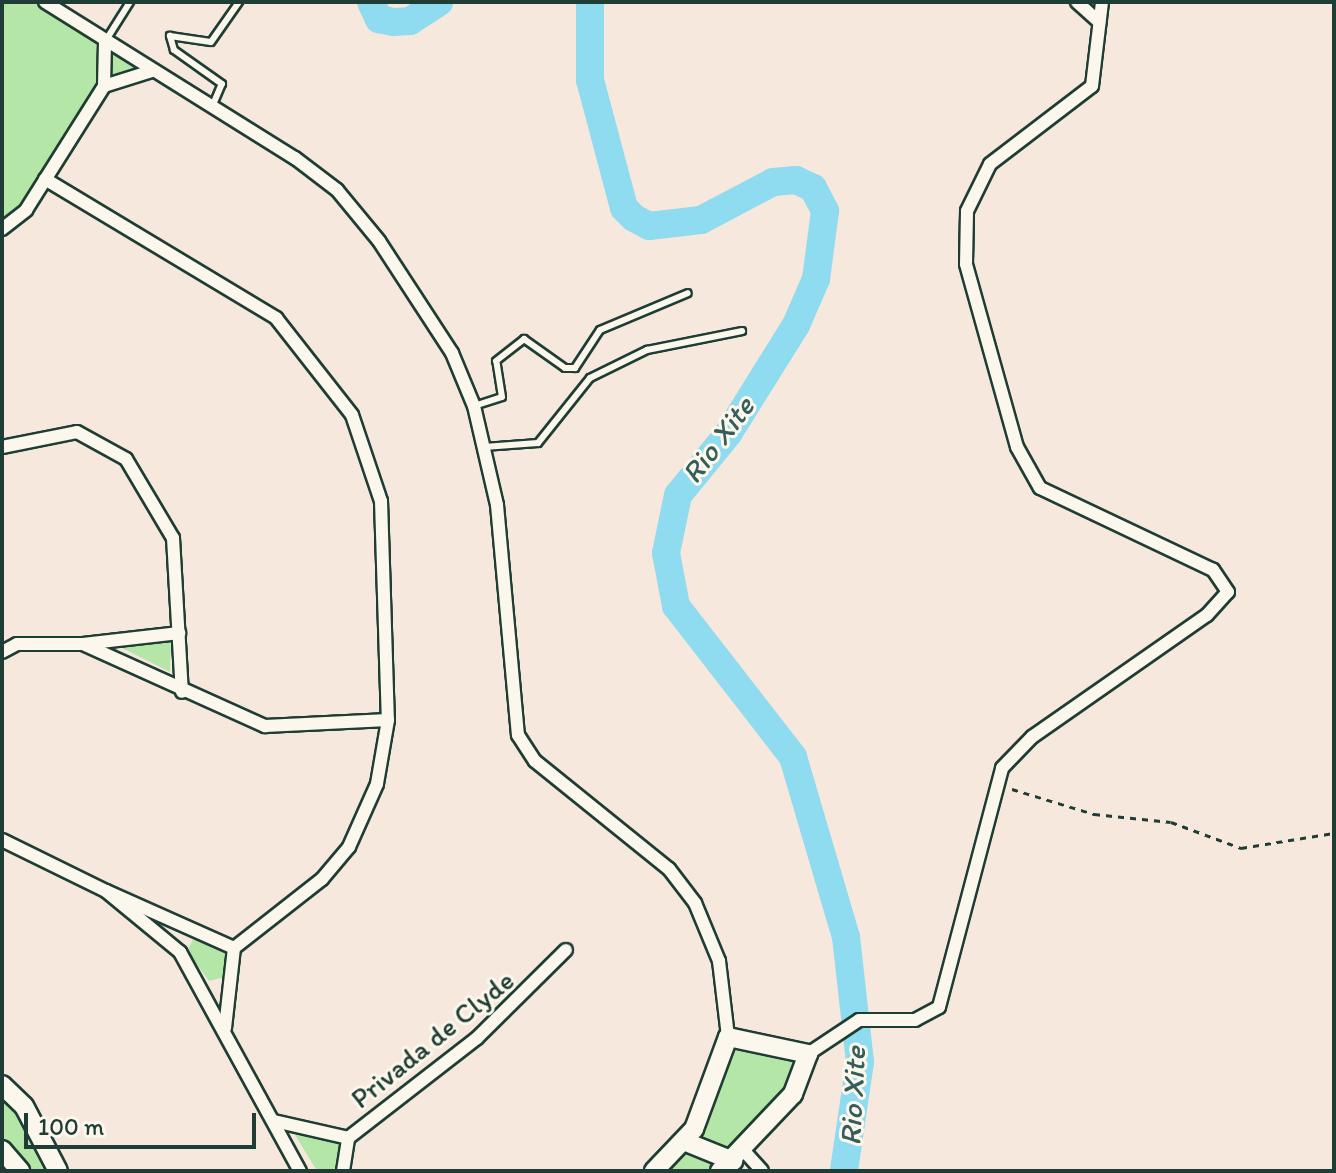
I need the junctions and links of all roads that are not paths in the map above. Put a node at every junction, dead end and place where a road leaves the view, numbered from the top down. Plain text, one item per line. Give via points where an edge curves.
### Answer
1 (45, 2) edge
2 (130, 2) edge
3 (239, 2) edge
4 (1077, 2) edge
5 (1102, 2) edge
6 (1099, 22) junction
7 (105, 43) junction
8 (152, 71) junction
9 (104, 86) junction
10 (212, 107) junction
11 (45, 179) junction
12 (2, 229) edge
13 (688, 293) dead end
14 (742, 331) dead end
15 (474, 406) junction
16 (2, 447) edge
17 (484, 447) junction
18 (179, 633) junction
19 (83, 644) junction
20 (2, 652) edge
21 (182, 692) junction
22 (388, 720) junction
23 (2, 840) edge
24 (106, 891) junction
25 (234, 948) junction
26 (566, 950) dead end
27 (225, 1028) junction
28 (728, 1037) junction
29 (808, 1054) junction
30 (2, 1085) edge
31 (274, 1121) junction
32 (348, 1138) junction
33 (686, 1142) junction
34 (2, 1150) edge
35 (733, 1161) edge
36 (20, 1171) edge
37 (58, 1171) edge
38 (300, 1171) edge
39 (343, 1171) edge
40 (654, 1171) edge
41 (762, 1171) edge

1 - 7 street
2 - 7 lane
3 - 10 lane via 211,42 170,36 174,50 222,84
4 - 6 street
5 - 6 street
6 - 29 street via 1098,66 1080,101 1011,146 977,185 967,211 966,264 1017,447 1040,488 1213,570 1228,592 1016,750 992,790 944,999 924,1018 859,1020 832,1043
7 - 8 street
7 - 9 street
8 - 9 street
8 - 10 street
9 - 11 street
10 - 15 street via 337,190 452,353
11 - 12 street via 26,210
11 - 22 street via 254,299 306,347 336,390 361,436 381,501
13 - 15 lane via 600,330 575,368 565,368 524,339 496,361 502,397
14 - 17 lane via 647,350 590,378 538,443
15 - 17 street
16 - 18 street via 77,432 126,459 173,538
17 - 28 street via 497,505 518,735 535,761 669,869 695,903 722,973
18 - 19 street
18 - 21 street
19 - 20 street via 17,644
19 - 21 street
21 - 22 street via 265,726
22 - 25 street via 377,784 349,847 322,879
23 - 24 street
24 - 25 street
24 - 27 street via 180,952
25 - 27 street
26 - 32 street, Privada de Clyde via 477,1038
27 - 31 street
28 - 29 street
28 - 33 street
29 - 35 street via 793,1094
30 - 37 street via 24,1106
31 - 32 street, Privada de Clyde
31 - 38 street
32 - 39 street, Privada de Clyde
33 - 35 street
33 - 40 street
34 - 36 street
35 - 41 street

